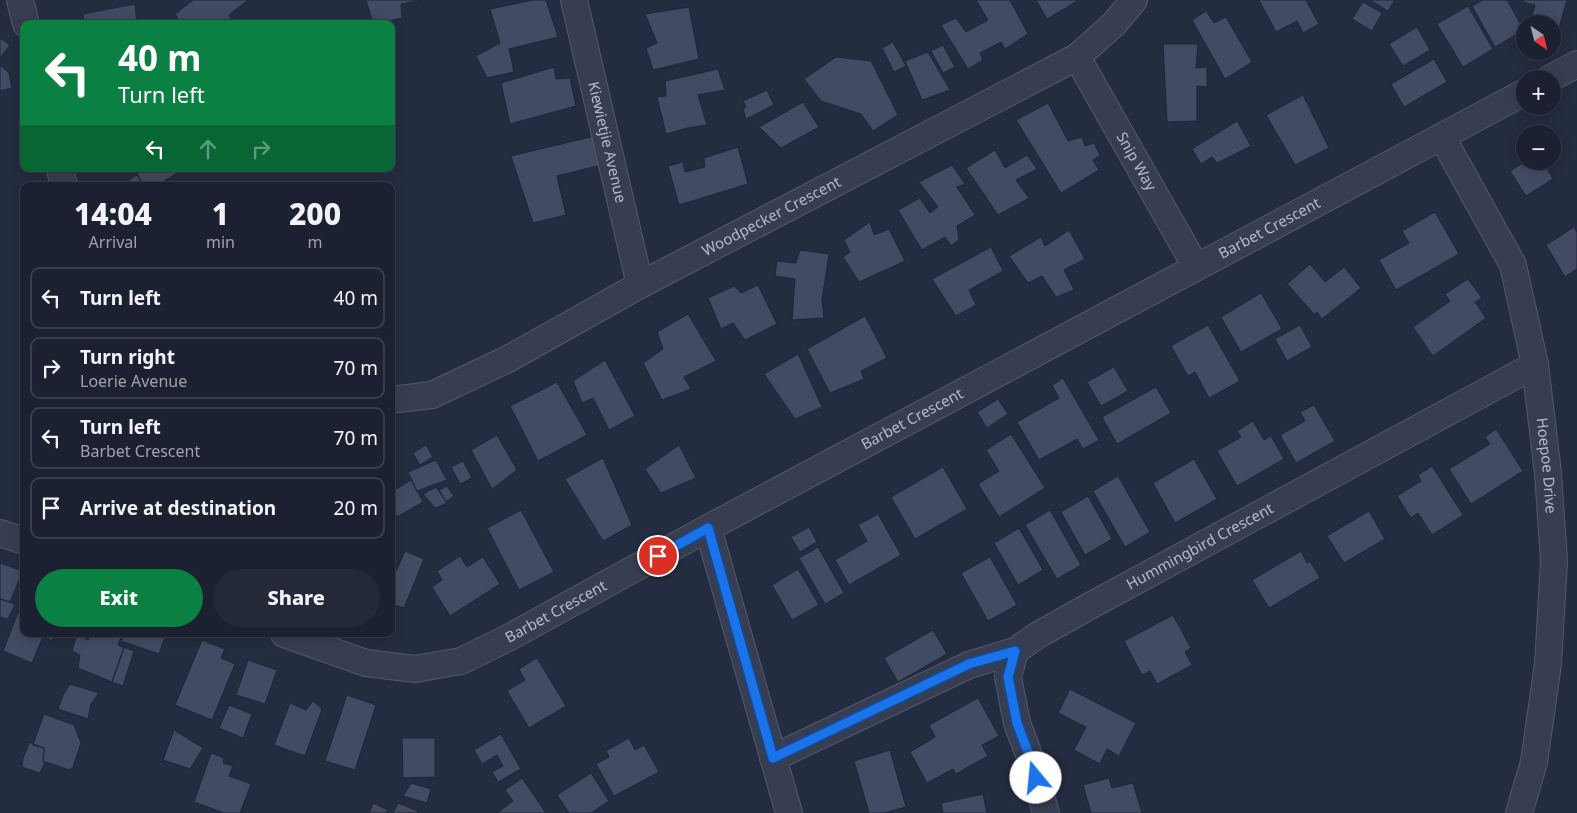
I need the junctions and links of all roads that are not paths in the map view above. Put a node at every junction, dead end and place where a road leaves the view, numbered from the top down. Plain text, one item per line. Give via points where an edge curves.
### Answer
1 (20, 0) edge
2 (574, 0) edge
3 (1134, 0) edge
4 (25, 20) edge
5 (1077, 57) junction
6 (1577, 64) edge
7 (1561, 73) edge
8 (1516, 97) edge
9 (1442, 137) junction
10 (1196, 267) junction
11 (640, 285) junction
12 (1535, 365) junction
13 (395, 400) edge
14 (708, 528) junction
15 (0, 533) edge
16 (20, 540) edge
17 (292, 637) edge
18 (1015, 651) junction
19 (773, 758) junction
20 (789, 813) edge
21 (1046, 813) edge
22 (1519, 813) edge

1 - 4 street
2 - 11 street, Kiewietjie Avenue
3 - 5 street, Woodpecker Crescent via 1114,24
5 - 10 street, Snip Way
5 - 11 street, Woodpecker Crescent
6 - 7 street
8 - 9 street, Barbet Crescent
9 - 10 street, Barbet Crescent
9 - 12 street, Hoepoe Drive via 1513,265
10 - 14 street, Barbet Crescent
11 - 13 street, Woodpecker Crescent via 508,359 432,395
12 - 18 street, Hummingbird Crescent via 1088,606
12 - 22 street, Hoepoe Drive via 1548,473 1554,561 1548,664 1534,762
14 - 17 street, Barbet Crescent via 461,661 415,669 366,663
14 - 19 street
15 - 16 street
18 - 19 street, Hummingbird Crescent via 969,664
18 - 21 street via 1008,677 1017,723
19 - 20 street

